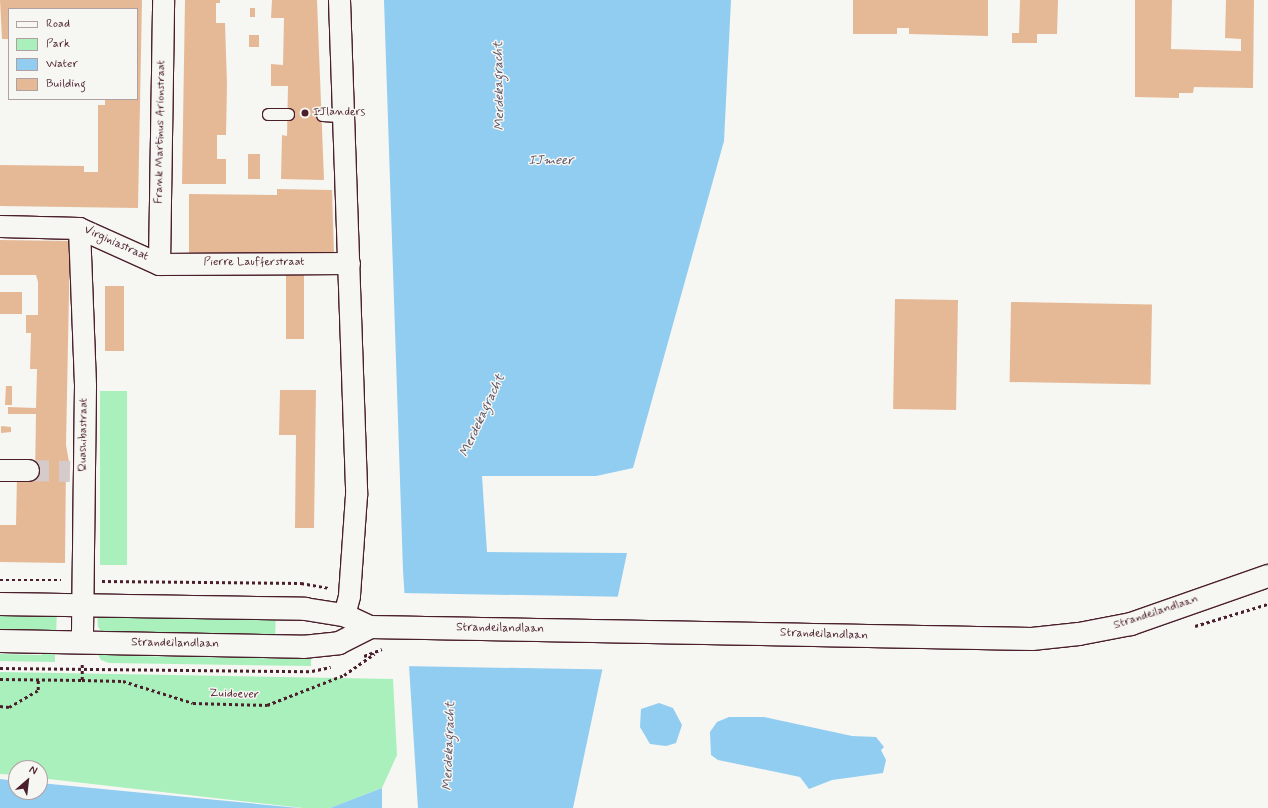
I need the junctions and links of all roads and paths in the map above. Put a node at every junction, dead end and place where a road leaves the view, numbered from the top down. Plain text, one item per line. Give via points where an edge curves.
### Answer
1 (162, 0) edge
2 (339, 0) edge
3 (268, 114) dead end
4 (288, 114) dead end
5 (322, 115) dead end
6 (344, 116) junction
7 (0, 226) edge
8 (79, 228) junction
9 (349, 263) junction
10 (160, 264) junction
11 (0, 470) edge
12 (28, 470) tunnel mouth
13 (1268, 576) edge
14 (0, 580) edge
15 (83, 580) junction
16 (0, 604) edge
17 (82, 606) junction
18 (346, 606) junction
19 (370, 627) junction
20 (0, 641) edge
21 (82, 642) junction
22 (376, 652) dead end
23 (0, 668) edge
24 (0, 679) edge
25 (38, 680) junction
26 (82, 680) junction
27 (0, 706) edge

1 - 10 street, Frank Martinus Arionstraat
2 - 6 street
3 - 4 lane
5 - 6 lane
6 - 9 street
7 - 8 street, Virginiastraat
8 - 10 street, Virginiastraat
8 - 15 street, Quashibastraat via 85,386 76,471
9 - 10 street, Pierre Laufferstraat
9 - 18 street via 350,388 356,495
11 - 12 street
13 - 19 street, Strandeilandlaan via 1131,624 1079,634 1032,639
14 - 15 path
15 - 17 street, Quashibastraat
15 - 18 path via 301,583 323,586
16 - 17 street, Strandeilandlaan
17 - 18 street, Strandeilandlaan via 305,609
17 - 21 street, Quashibastraat
18 - 19 street, Strandeilandlaan
19 - 21 street, Strandeilandlaan via 339,643 315,646
20 - 21 street, Strandeilandlaan
22 - 26 path, Zuidoever via 344,675 267,705 193,703 123,681
23 - 26 path via 82,670
24 - 25 path, Zuidoever
25 - 26 path, Zuidoever
25 - 27 path via 38,690 9,707

